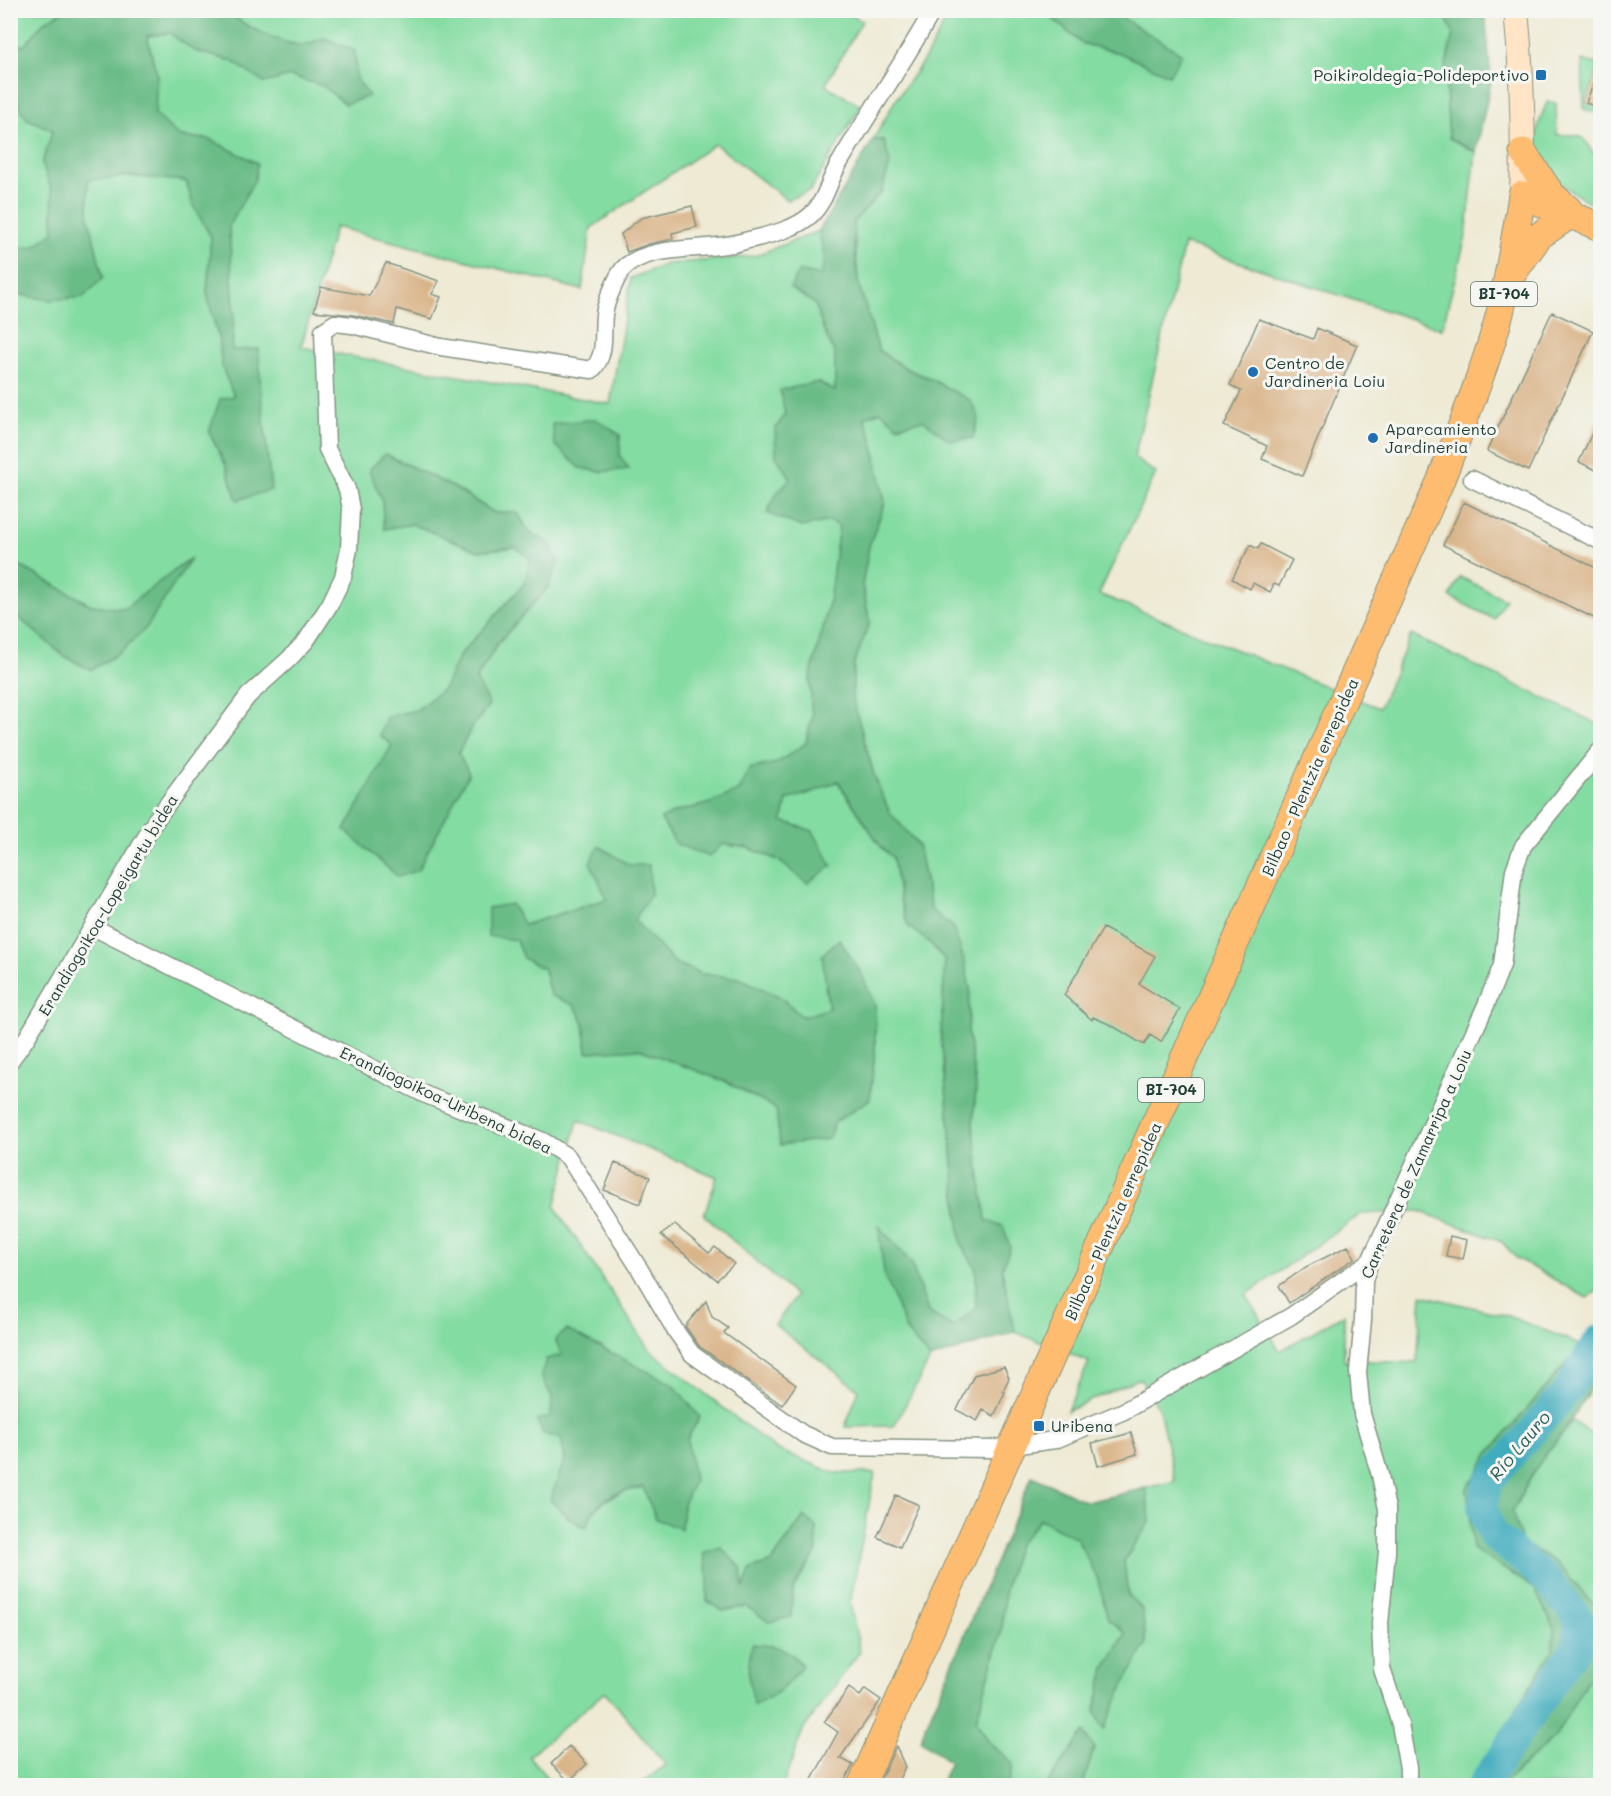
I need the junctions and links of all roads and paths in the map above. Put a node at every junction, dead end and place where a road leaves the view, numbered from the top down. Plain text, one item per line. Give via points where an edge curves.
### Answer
1 (933, 10) edge
2 (1516, 10) edge
3 (1523, 152) junction
4 (1522, 195) junction
5 (1582, 220) edge
6 (1506, 284) junction
7 (1472, 478) dead end
8 (1600, 541) edge
9 (1600, 751) edge
10 (93, 927) junction
11 (10, 1061) edge
12 (1370, 1261) junction
13 (1014, 1446) junction
14 (861, 1785) edge
15 (1408, 1785) edge

1 - 10 street, Erandiogoikoa-Lopeigartu bidea via 842,157 823,200 812,214 776,233 729,246 647,254 625,266 607,301 599,363 592,370 441,347 352,325 335,323 323,331 327,449 347,489 351,509 343,577 306,641 248,696 157,818
2 - 3 main road
3 - 4 main road
3 - 5 main road via 1551,194
4 - 5 main road
4 - 6 main road, BI-704
5 - 6 main road via 1539,236
6 - 13 main road, Bilbao - Plentzia errepidea / BI-704 via 1474,391 1440,482
7 - 8 street
9 - 12 street, Carretera de Zamarripa a Loiu via 1523,846 1514,870 1502,965
10 - 11 street, Erandiogoikoa-Lopeigartu bidea
10 - 13 street, Erandiogoikoa-Uribena bidea via 416,1090 543,1142 568,1157 692,1354 803,1434 832,1447
12 - 13 street, Erandiogoikoa-Uribena bidea via 1291,1316 1124,1411 1054,1440
12 - 15 street, Carretera de Zamarripa a Loiu via 1364,1281 1358,1372 1362,1413 1387,1509 1380,1623 1382,1669 1400,1724
13 - 14 main road, Bilbao - Plentzia errepidea / BI-704

